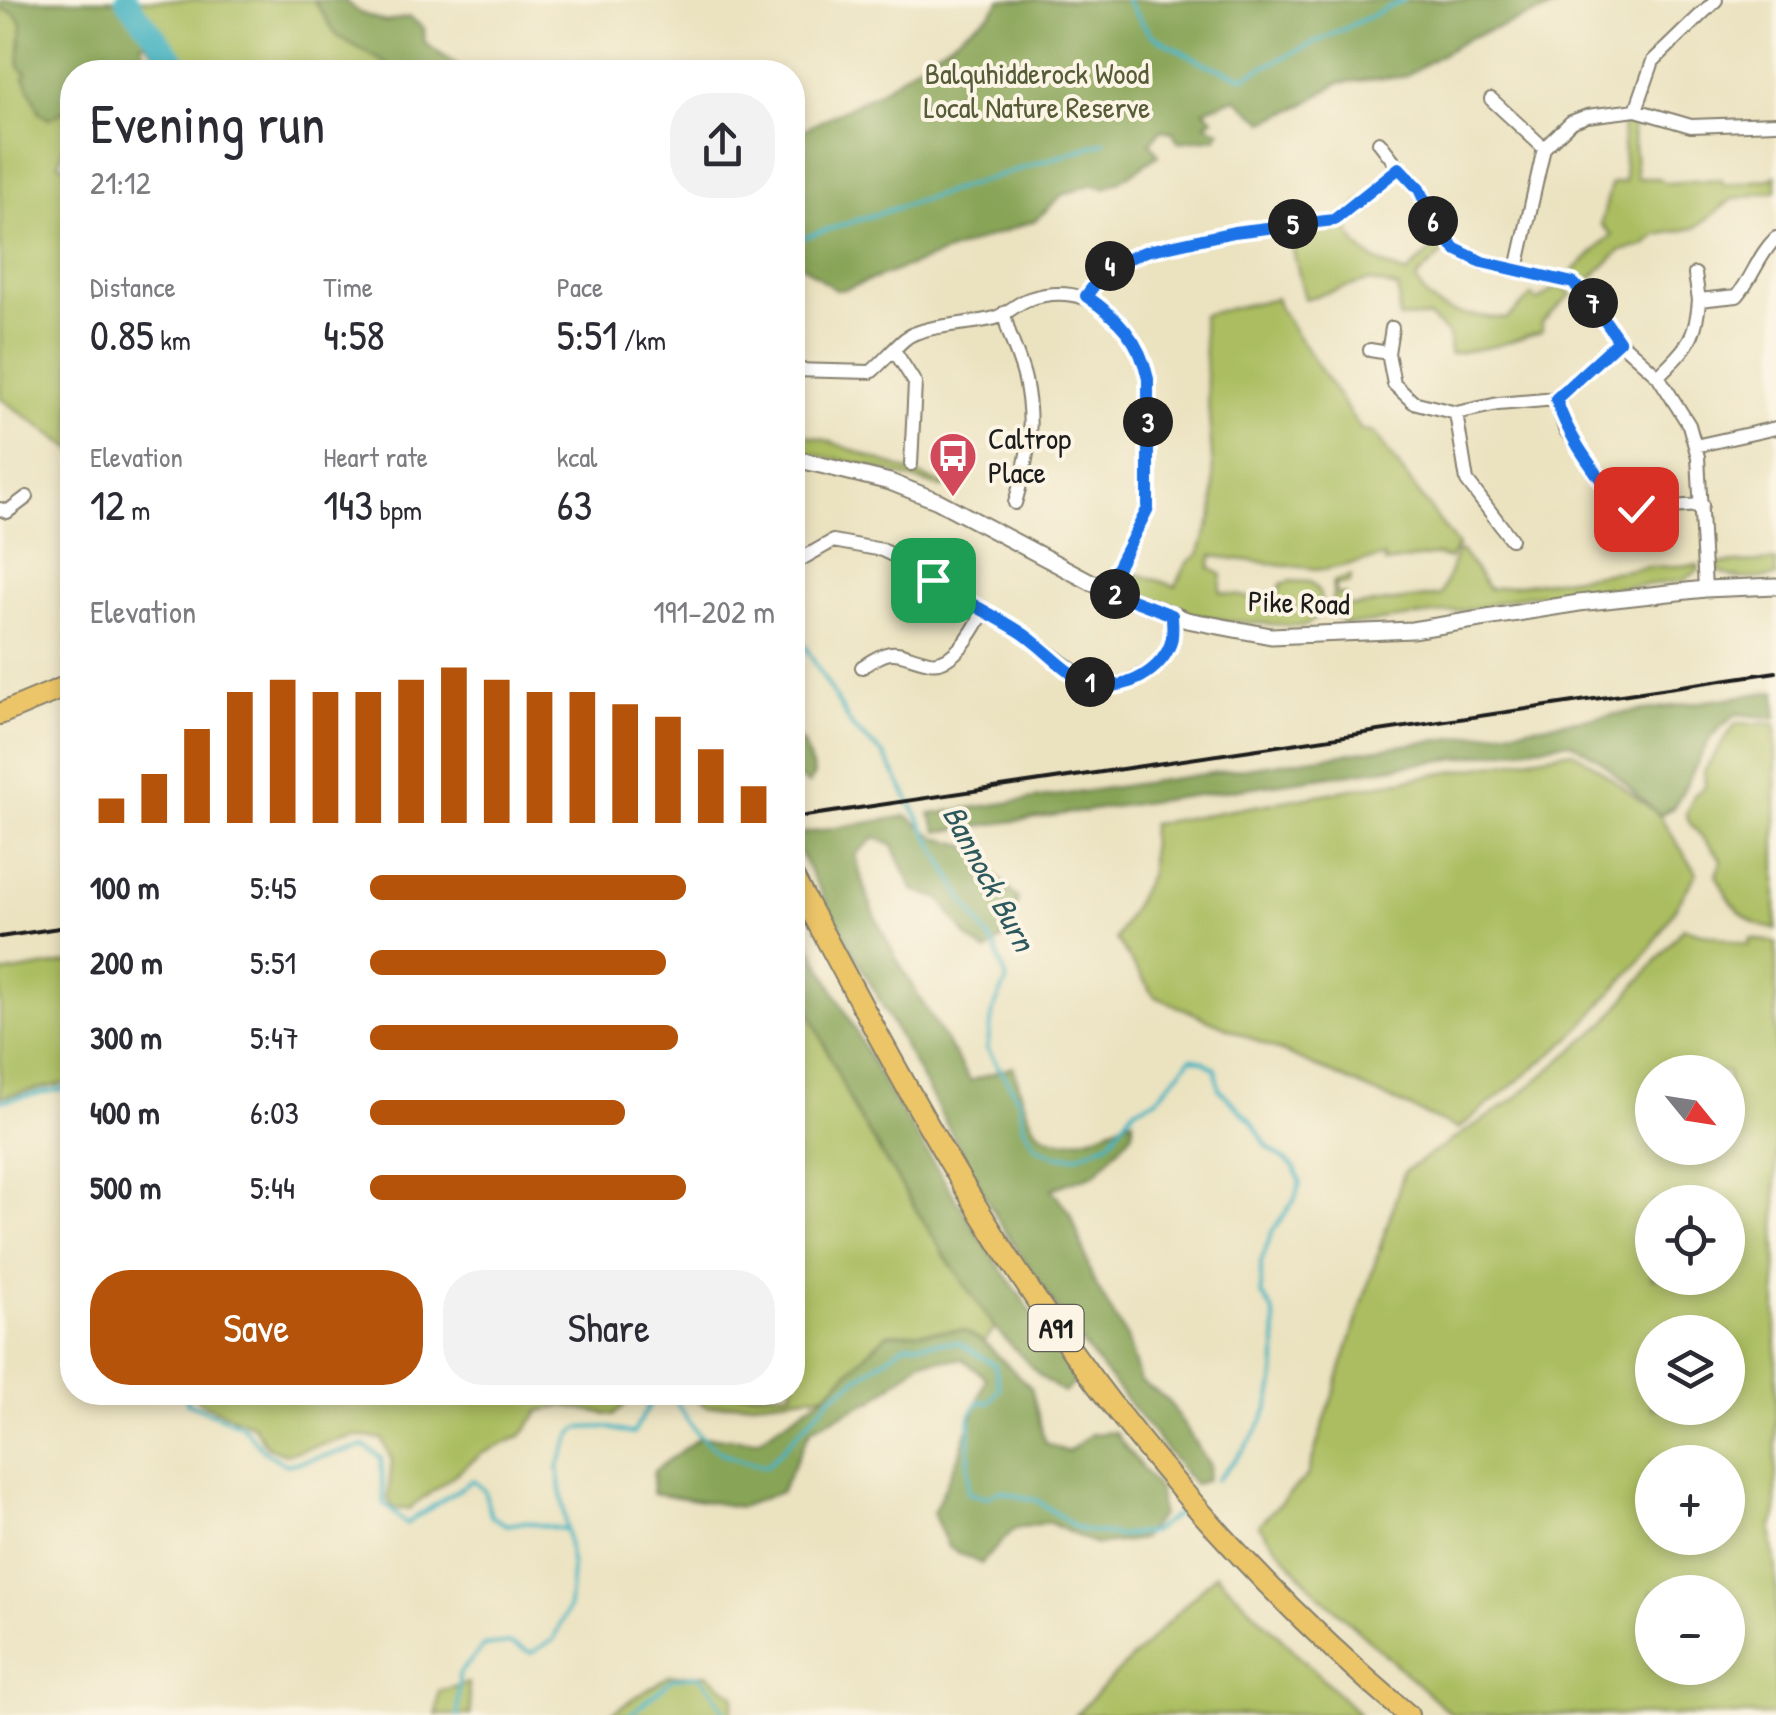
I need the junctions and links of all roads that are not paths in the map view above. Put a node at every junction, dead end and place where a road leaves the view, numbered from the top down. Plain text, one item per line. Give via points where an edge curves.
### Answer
1 (1716, 0) edge
2 (1491, 99) dead end
3 (1636, 110) junction
4 (1776, 123) edge
5 (1379, 142) dead end
6 (1544, 148) junction
7 (1399, 168) junction
8 (1776, 238) edge
9 (1517, 269) junction
10 (1695, 274) dead end
11 (1086, 296) junction
12 (1699, 300) junction
13 (1004, 313) junction
14 (1392, 328) dead end
15 (1619, 341) junction
16 (894, 350) junction
17 (1370, 350) dead end
18 (1388, 353) junction
19 (805, 370) edge
20 (1658, 376) junction
21 (1556, 399) junction
22 (1456, 413) junction
23 (1776, 428) edge
24 (1696, 446) junction
25 (805, 461) edge
26 (912, 464) dead end
27 (27, 497) dead end
28 (1015, 504) dead end
29 (1702, 505) junction
30 (0, 510) edge
31 (1511, 539) dead end
32 (805, 557) edge
33 (1776, 586) edge
34 (1704, 589) junction
35 (1106, 590) junction
36 (984, 611) junction
37 (1172, 615) junction
38 (862, 667) dead end
39 (60, 689) edge
40 (0, 714) edge
41 (805, 900) edge
42 (1408, 1715) edge

1 - 3 street via 1652,60
2 - 6 street
3 - 4 street via 1691,126
3 - 6 street via 1571,122
5 - 7 street
6 - 9 street
7 - 9 street via 1419,189 1445,241 1482,262
7 - 11 street via 1334,220 1147,251 1108,267
8 - 12 street via 1737,296
9 - 15 street via 1573,283
10 - 12 street
11 - 13 street via 1054,294
11 - 35 street via 1116,317 1144,360 1148,379 1148,508
12 - 20 street via 1691,342
13 - 16 street via 907,336
13 - 28 street via 1032,430
14 - 18 street
15 - 20 street
15 - 21 street
16 - 19 street via 871,372
16 - 26 street via 915,383
17 - 18 street
18 - 22 street via 1394,384 1412,402
20 - 24 street
21 - 22 street
21 - 29 street via 1565,429 1620,506
22 - 31 street via 1467,481
23 - 24 street
24 - 29 street
25 - 35 street, Pike Road via 938,501
27 - 30 street
29 - 34 street
32 - 36 street via 834,542 882,550
33 - 34 street, Pike Road
34 - 37 street, Pike Road via 1412,630 1271,636
35 - 37 street, Pike Road
36 - 37 street via 1087,682 1107,685 1128,684 1161,663 1172,642
36 - 38 street via 948,658 932,663 895,652
39 - 40 main road
41 - 42 main road, A91 via 896,1071 1060,1333 1204,1516

